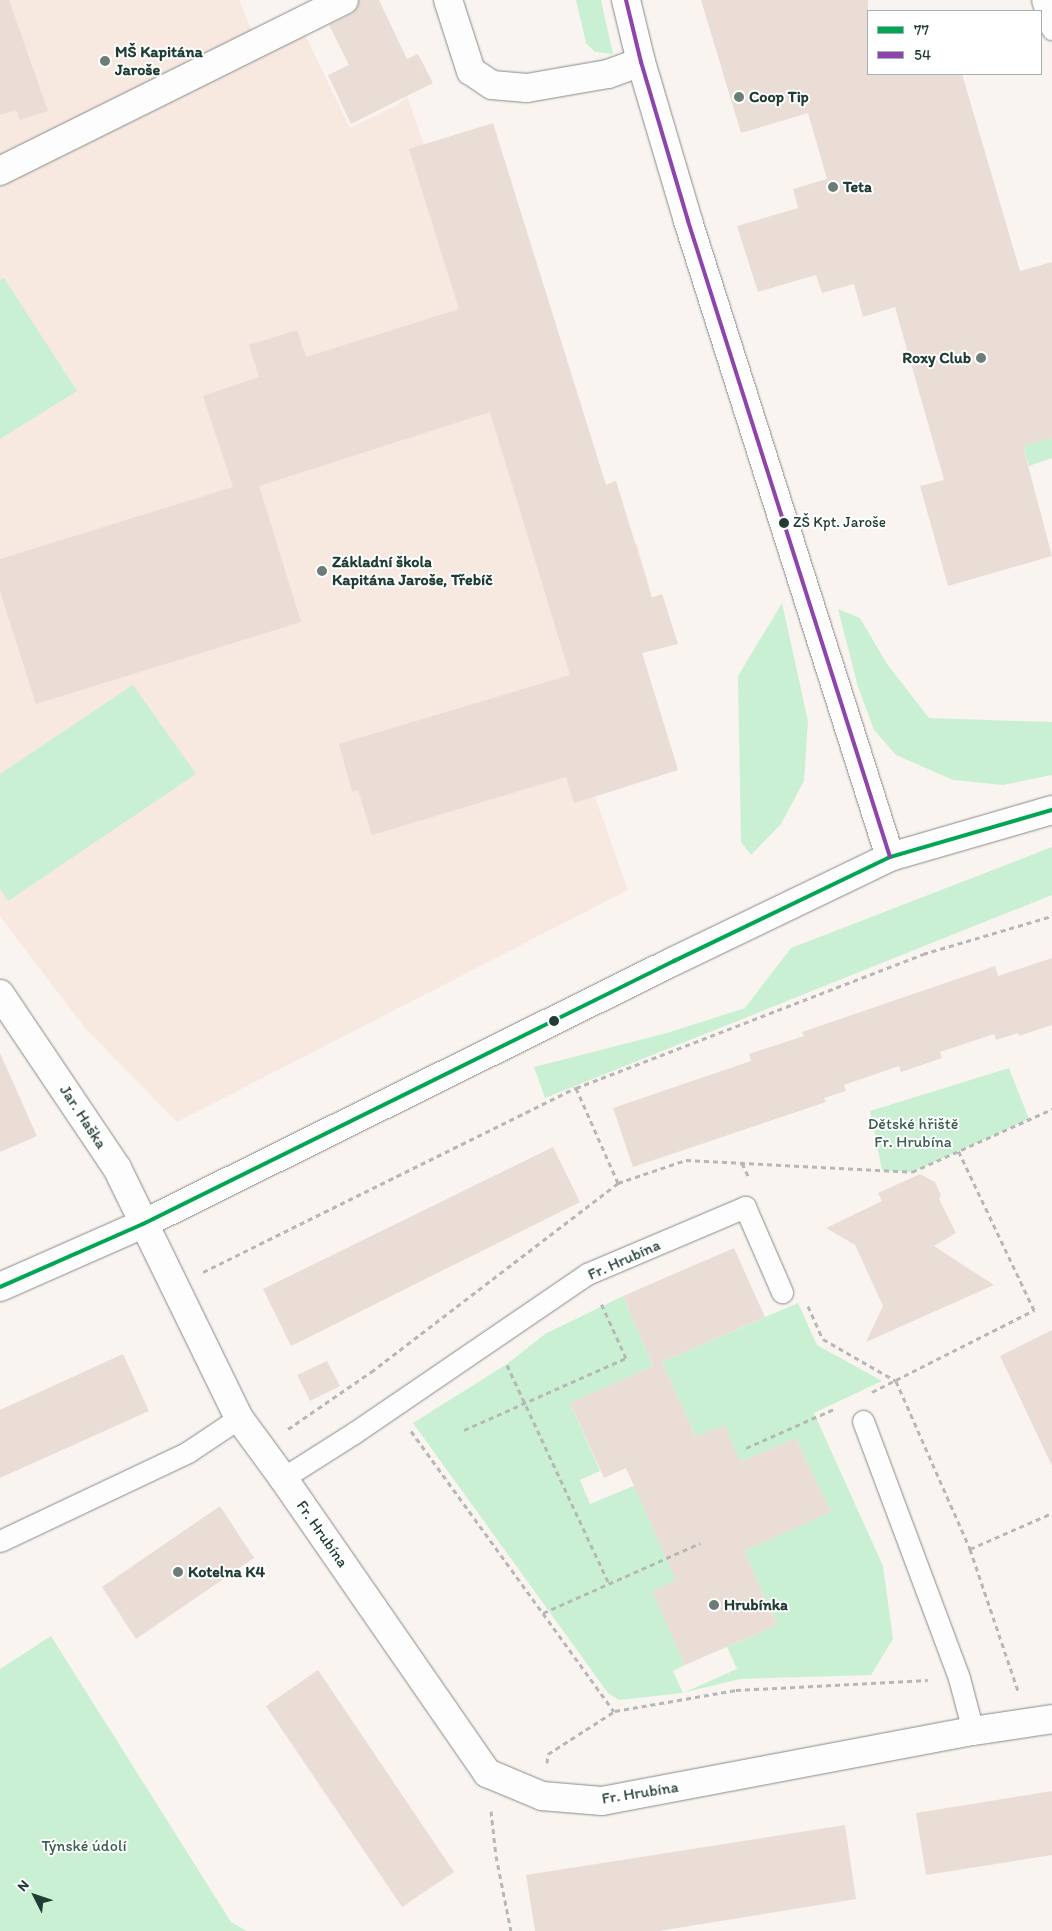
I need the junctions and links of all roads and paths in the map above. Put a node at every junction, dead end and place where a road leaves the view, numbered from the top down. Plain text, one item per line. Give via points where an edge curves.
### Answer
1 (344, 0) edge
2 (448, 0) edge
3 (626, 0) edge
4 (1042, 0) edge
5 (1052, 29) edge
6 (641, 62) junction
7 (0, 171) edge
8 (1052, 810) edge
9 (890, 857) junction
10 (1052, 916) edge
11 (5, 1009) edge
12 (576, 1088) junction
13 (958, 1150) dead end
14 (618, 1183) dead end
15 (143, 1224) junction
16 (588, 1274) junction
17 (174, 1286) junction
18 (0, 1287) edge
19 (782, 1292) dead end
20 (494, 1337) junction
21 (870, 1393) dead end
22 (525, 1402) junction
23 (843, 1405) dead end
24 (393, 1406) junction
25 (239, 1418) junction
26 (862, 1421) dead end
27 (464, 1430) dead end
28 (746, 1448) dead end
29 (283, 1478) junction
30 (1052, 1513) edge
31 (0, 1541) edge
32 (700, 1543) dead end
33 (970, 1549) dead end
34 (608, 1582) junction
35 (543, 1613) junction
36 (959, 1678) junction
37 (615, 1711) junction
38 (1052, 1719) edge
39 (973, 1731) junction
40 (548, 1754) dead end
41 (487, 1773) junction
42 (512, 1931) edge

1 - 7 street
2 - 6 street via 471,71 492,85 527,88 608,74
3 - 6 street
4 - 5 lane
6 - 9 street via 688,221
8 - 9 street
9 - 15 street
10 - 12 path via 923,954
11 - 15 street, Jar. Haška via 117,1168
12 - 14 path
12 - 17 path
13 - 21 path via 1034,1310
15 - 17 street, Fr. Hrubína
15 - 18 street
16 - 19 lane, Fr. Hrubína via 746,1207
16 - 20 lane, Fr. Hrubína
16 - 22 path via 626,1358
17 - 25 street, Fr. Hrubína
20 - 22 path
20 - 24 lane, Fr. Hrubína
22 - 27 path
22 - 34 path
23 - 28 path
24 - 29 lane, Fr. Hrubína
24 - 35 path
25 - 29 street, Fr. Hrubína
25 - 31 lane via 188,1452
26 - 36 lane
29 - 41 street, Fr. Hrubína
30 - 33 path
32 - 34 path
34 - 35 path
35 - 37 path
36 - 37 path via 736,1690
36 - 39 lane
37 - 40 path
38 - 39 street, Fr. Hrubína
39 - 41 street, Fr. Hrubína via 602,1801 542,1796
41 - 42 path via 496,1856

